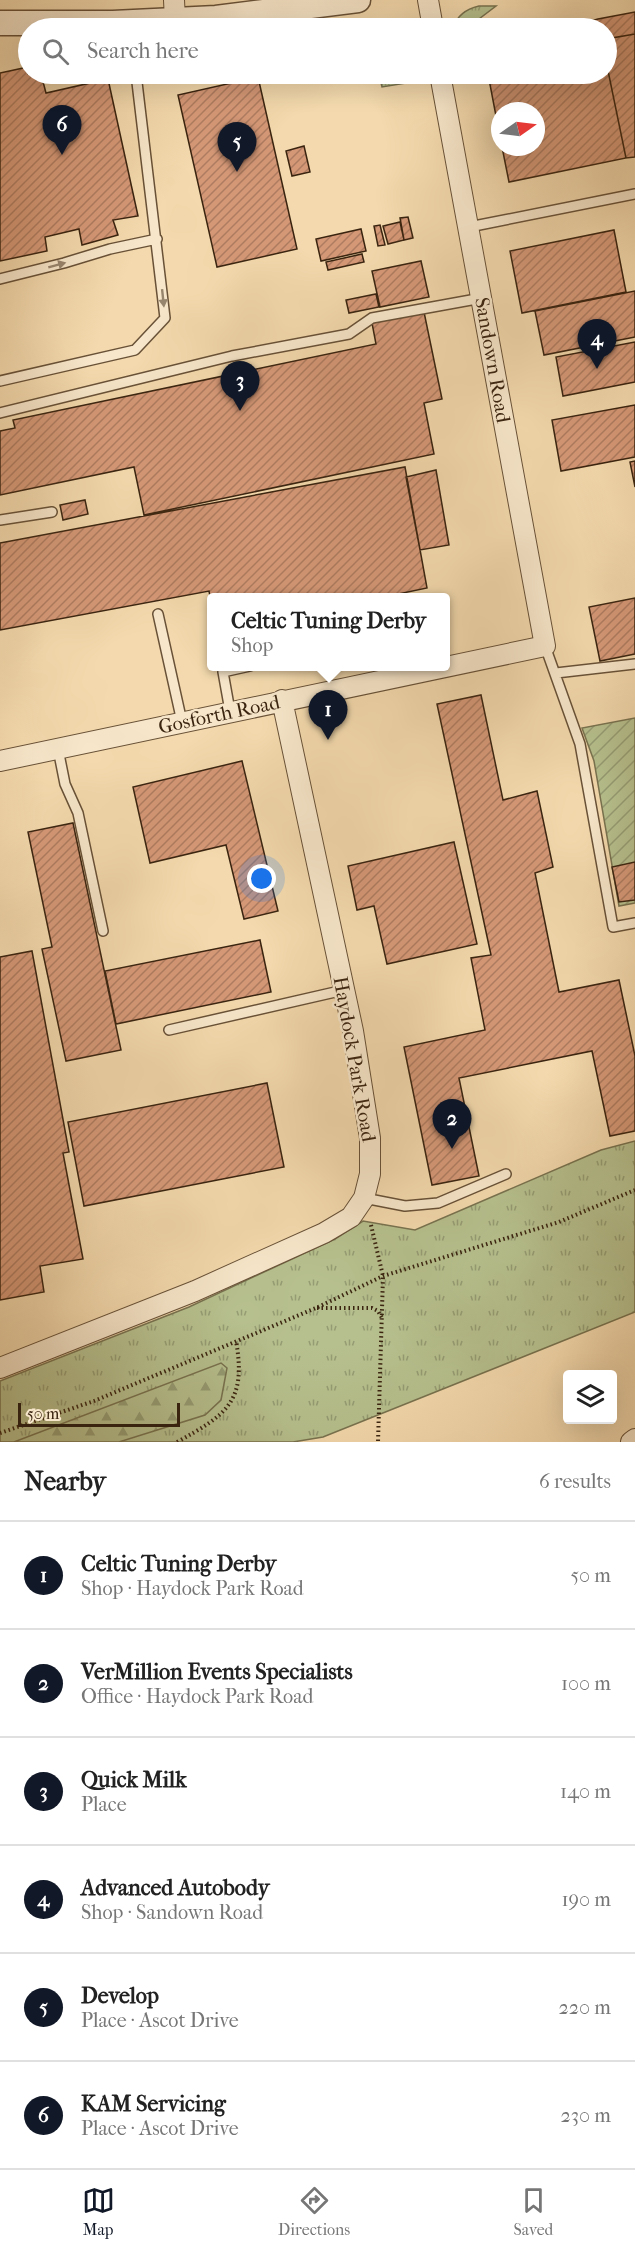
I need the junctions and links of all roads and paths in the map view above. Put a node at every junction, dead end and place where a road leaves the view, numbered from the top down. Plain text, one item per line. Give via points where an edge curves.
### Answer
1 (358, 0) edge
2 (428, 0) edge
3 (175, 10) edge
4 (155, 18) edge
5 (431, 18) edge
6 (0, 23) edge
7 (18, 23) edge
8 (137, 84) edge
9 (442, 84) edge
10 (635, 194) edge
11 (469, 227) junction
12 (156, 239) junction
13 (0, 279) edge
14 (482, 298) junction
15 (0, 381) edge
16 (0, 412) edge
17 (52, 512) dead end
18 (0, 520) edge
19 (158, 614) dead end
20 (545, 646) junction
21 (635, 664) edge
22 (450, 666) edge
23 (228, 671) edge
24 (423, 671) edge
25 (556, 673) junction
26 (282, 700) junction
27 (230, 711) junction
28 (182, 722) junction
29 (58, 749) junction
30 (0, 761) edge
31 (635, 923) edge
32 (103, 931) dead end
33 (344, 990) junction
34 (169, 1030) dead end
35 (506, 1174) dead end
36 (635, 1190) edge
37 (364, 1198) junction
38 (382, 1276) junction
39 (316, 1308) junction
40 (382, 1319) junction
41 (236, 1341) junction
42 (0, 1368) edge
43 (0, 1433) edge
44 (177, 1442) edge
45 (378, 1442) edge

1 - 3 street via 228,17
2 - 5 street
3 - 4 street
6 - 7 street
8 - 12 lane
9 - 11 street, Sandown Road
10 - 11 lane
11 - 14 street, Sandown Road
13 -> 12 lane
12 -> 15 lane via 165,318 135,350
14 - 16 lane via 372,318 349,334 232,356
14 - 20 street, Sandown Road
17 - 18 lane
19 - 28 lane
20 - 22 street, Gosforth Road
20 - 25 lane
21 - 25 lane
23 - 27 lane via 223,672
24 - 26 street, Gosforth Road
25 - 31 lane via 580,744 613,927
26 - 27 street, Gosforth Road
26 - 33 street, Haydock Park Road
27 - 28 street, Gosforth Road
28 - 29 street, Gosforth Road
29 - 30 street, Gosforth Road
29 - 32 lane via 65,784 78,813
33 - 34 lane
33 - 37 street, Haydock Park Road via 370,1138 370,1174
35 - 37 lane via 438,1203 405,1206
36 - 38 path via 559,1222
37 - 38 path
37 - 42 street, Haydock Park Road via 351,1217 324,1233 195,1292
38 - 39 path
38 - 40 path
39 - 40 path via 372,1308
39 - 41 path
40 - 45 path
41 - 43 path via 94,1401
41 - 44 path via 239,1384 234,1398 219,1417

